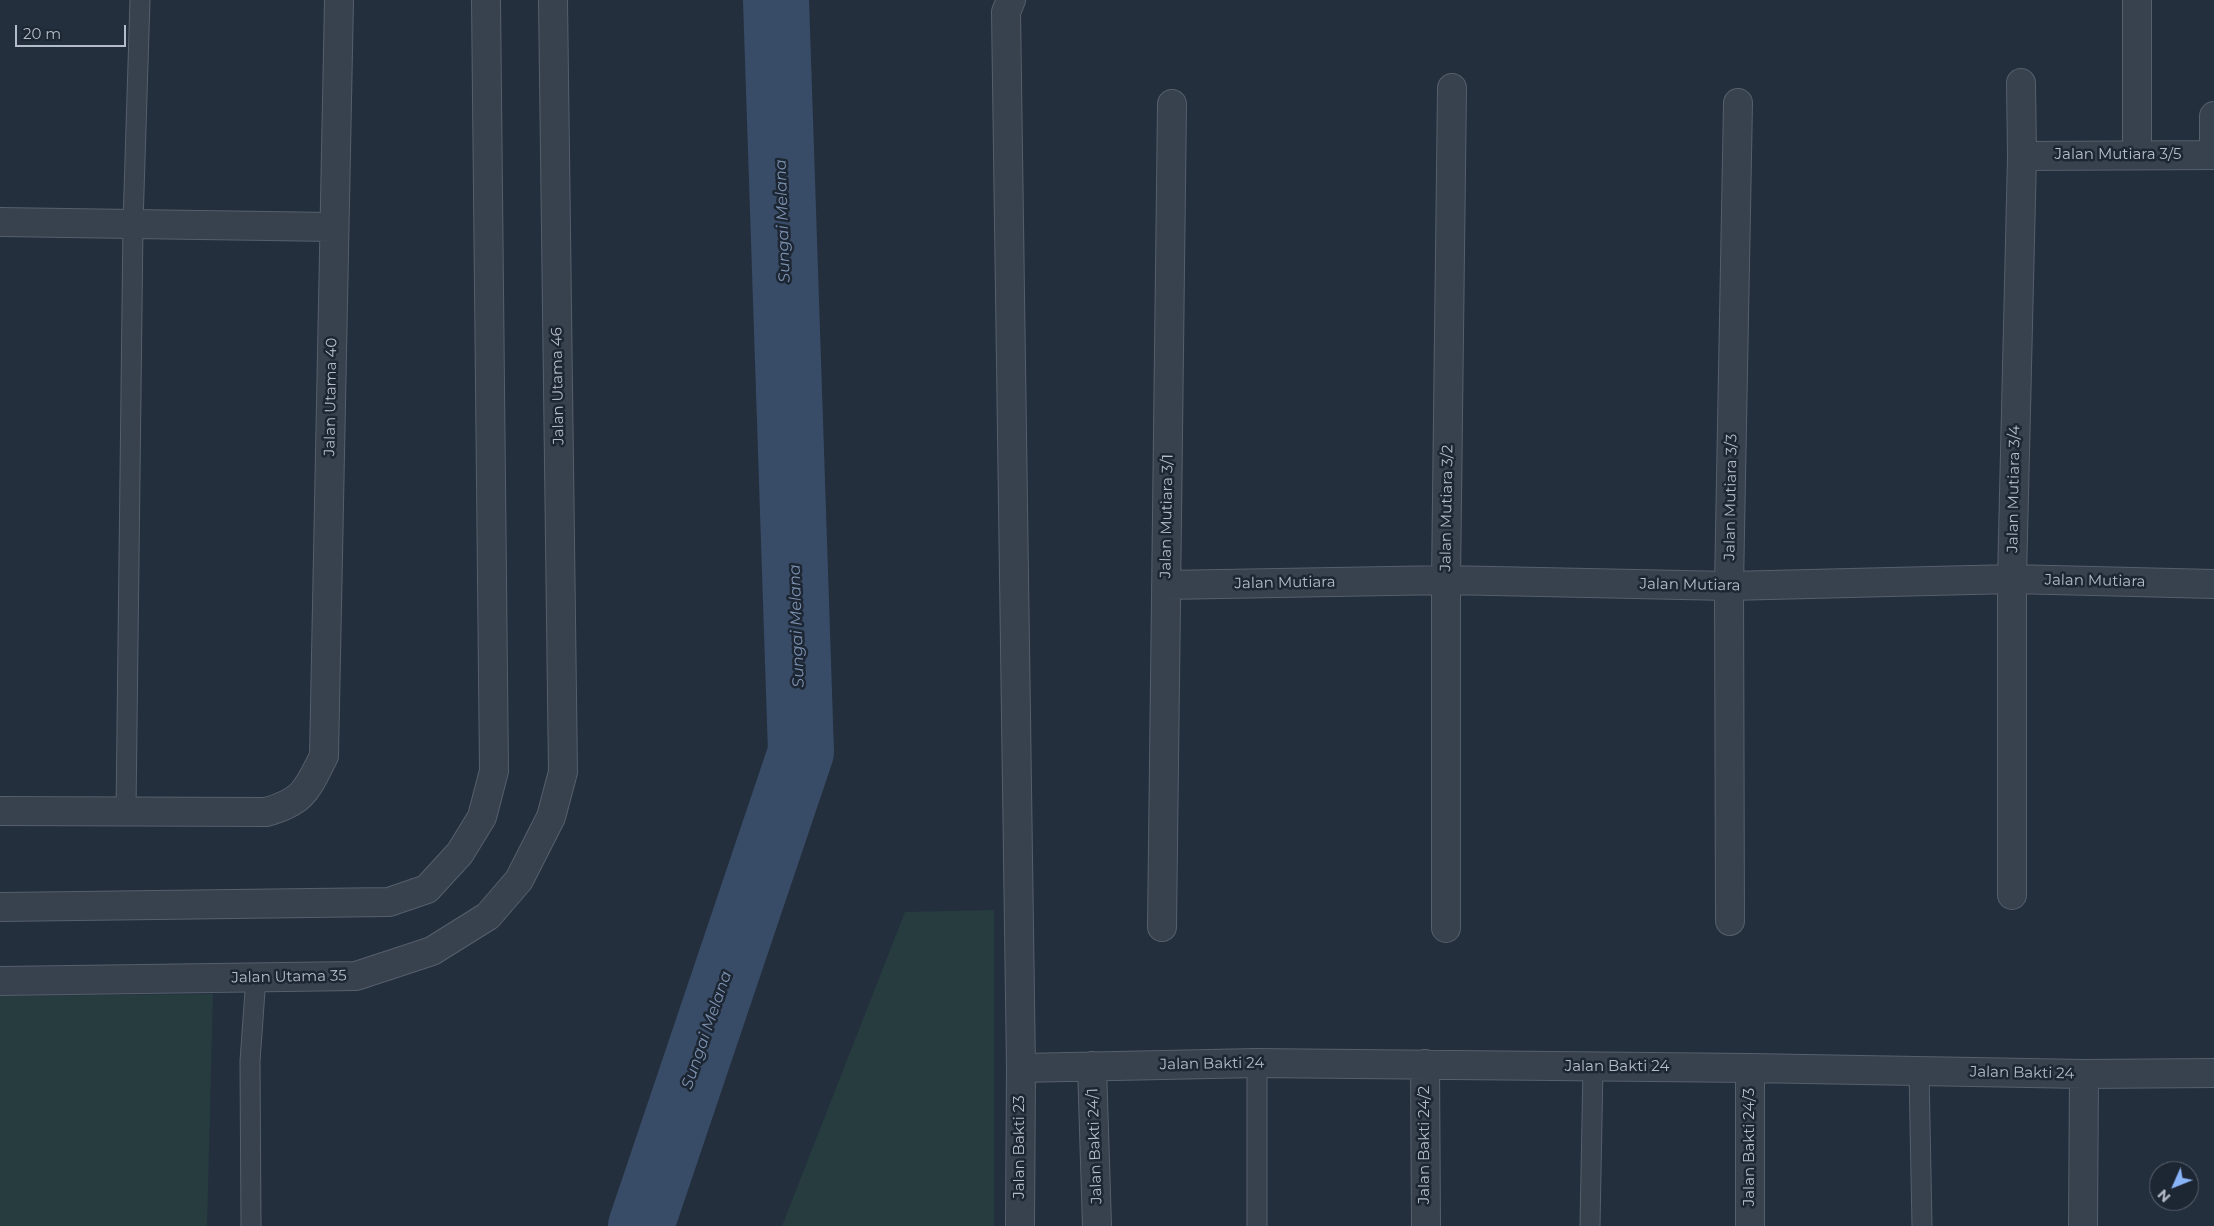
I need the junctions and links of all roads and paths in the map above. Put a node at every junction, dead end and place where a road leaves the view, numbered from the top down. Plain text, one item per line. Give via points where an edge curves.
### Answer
1 (140, 0) edge
2 (339, 0) edge
3 (486, 0) edge
4 (553, 0) edge
5 (1011, 0) edge
6 (2137, 0) edge
7 (2021, 83) dead end
8 (1452, 88) dead end
9 (1738, 103) dead end
10 (1172, 104) dead end
11 (2214, 116) edge
12 (2214, 154) edge
13 (2137, 155) junction
14 (2022, 156) junction
15 (0, 222) edge
16 (133, 224) junction
17 (334, 227) junction
18 (2012, 579) junction
19 (1446, 580) junction
20 (2214, 584) edge
21 (1166, 585) junction
22 (1729, 586) junction
23 (563, 772) joint
24 (0, 811) edge
25 (126, 811) junction
26 (2012, 895) dead end
27 (0, 907) edge
28 (1730, 921) dead end
29 (1162, 927) dead end
30 (1446, 928) dead end
31 (256, 978) junction
32 (0, 981) edge
33 (1257, 1063) junction
34 (1425, 1064) junction
35 (1092, 1066) junction
36 (1593, 1067) junction
37 (1020, 1068) junction
38 (1750, 1068) junction
39 (1918, 1071) junction
40 (2214, 1073) edge
41 (2084, 1074) junction
42 (251, 1226) edge
43 (1020, 1226) edge
44 (1097, 1226) edge
45 (1257, 1226) edge
46 (1426, 1226) edge
47 (1590, 1226) edge
48 (1750, 1226) edge
49 (1922, 1226) edge
50 (2083, 1226) edge

1 - 16 lane
2 - 17 street, Jalan Utama 40
3 - 27 street via 494,772 482,817 460,853 426,889 389,902
4 - 23 street, Jalan Utama 46
5 - 37 street, Jalan Bakti 23 via 1006,12
6 - 13 street
7 - 14 street, Jalan Mutiara 3/4
8 - 19 street, Jalan Mutiara 3/2
9 - 22 street, Jalan Mutiara 3/3
10 - 21 street, Jalan Mutiara 3/1
11 - 12 street
12 - 13 street, Jalan Mutiara 3/5
13 - 14 street, Jalan Mutiara 3/5
14 - 18 street, Jalan Mutiara 3/4
15 - 16 street
16 - 17 street
16 - 25 lane
17 - 25 street, Jalan Utama 40 via 324,756 306,791 286,806 266,812
18 - 20 street, Jalan Mutiara
18 - 22 street, Jalan Mutiara
18 - 26 street, Jalan Mutiara 3/4
19 - 21 street, Jalan Mutiara
19 - 22 street, Jalan Mutiara
19 - 30 street, Jalan Mutiara 3/2
21 - 29 street, Jalan Mutiara 3/1
22 - 28 street, Jalan Mutiara 3/3
23 - 31 street, Jalan Utama 35 via 551,817 519,880 488,916 432,952 356,976
24 - 25 street
31 - 32 street, Jalan Utama 35
31 - 42 lane via 250,1061
33 - 34 street, Jalan Bakti 24
33 - 35 street, Jalan Bakti 24
33 - 45 lane
34 - 36 street, Jalan Bakti 24
34 - 46 street, Jalan Bakti 24/2
35 - 37 street, Jalan Bakti 24
35 - 44 street, Jalan Bakti 24/1
36 - 38 street, Jalan Bakti 24
36 - 47 lane
37 - 43 street, Jalan Bakti 23
38 - 39 street, Jalan Bakti 24
38 - 48 street, Jalan Bakti 24/3
39 - 41 street, Jalan Bakti 24
39 - 49 lane
40 - 41 street, Jalan Bakti 24
41 - 50 street

